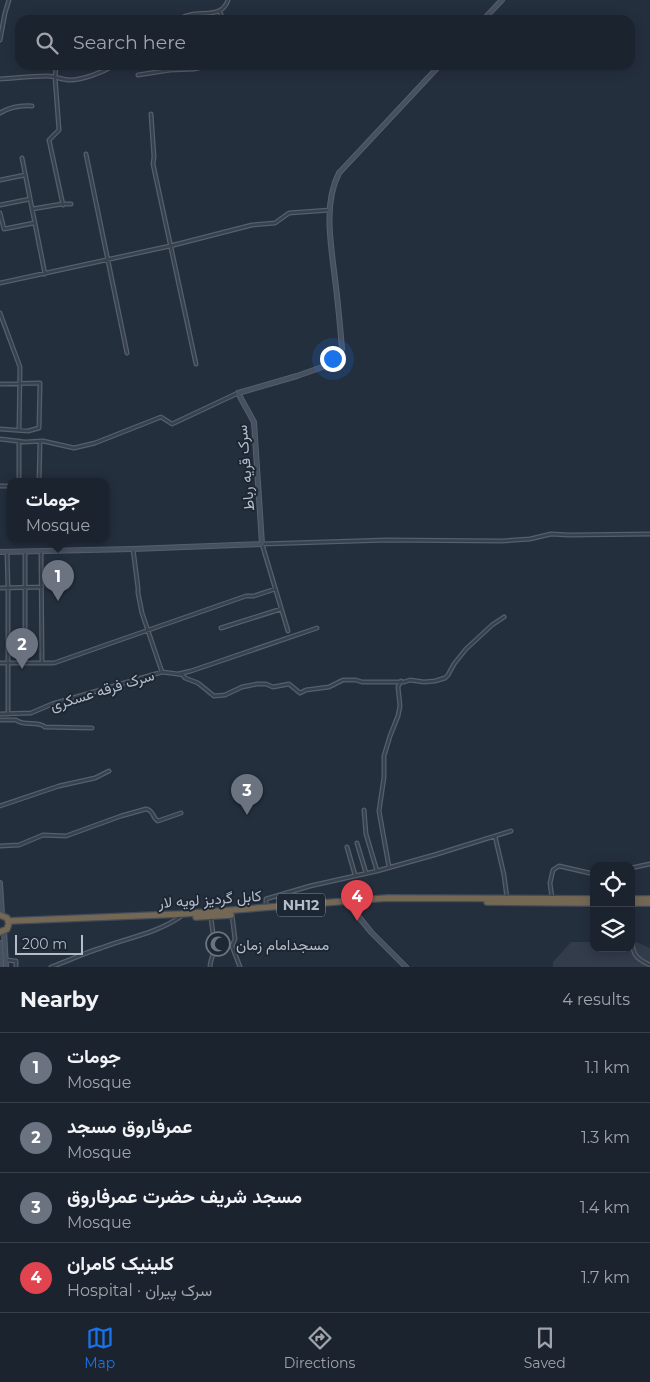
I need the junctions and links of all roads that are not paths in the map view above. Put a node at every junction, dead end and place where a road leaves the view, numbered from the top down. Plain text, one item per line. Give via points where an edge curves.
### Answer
1 (9, 0) edge
2 (228, 0) edge
3 (502, 0) edge
4 (220, 12) junction
5 (186, 15) edge
6 (221, 15) edge
7 (488, 15) edge
8 (1, 27) edge
9 (0, 40) edge
10 (56, 70) edge
11 (106, 70) edge
12 (170, 70) edge
13 (435, 70) edge
14 (138, 75) dead end
15 (55, 77) junction
16 (0, 79) edge
17 (32, 106) dead end
18 (0, 113) edge
19 (151, 114) dead end
20 (86, 154) dead end
21 (22, 158) dead end
22 (25, 175) junction
23 (0, 180) edge
24 (30, 199) junction
25 (63, 204) junction
26 (71, 204) dead end
27 (0, 205) edge
28 (32, 209) junction
29 (330, 210) junction
30 (0, 213) edge
31 (35, 223) junction
32 (170, 246) junction
33 (108, 260) junction
34 (44, 274) junction
35 (0, 283) edge
36 (0, 313) edge
37 (127, 353) dead end
38 (196, 364) dead end
39 (19, 383) junction
40 (0, 384) edge
41 (238, 393) junction
42 (0, 429) edge
43 (19, 430) junction
44 (0, 440) edge
45 (40, 441) junction
46 (19, 442) junction
47 (19, 478) edge
48 (39, 478) edge
49 (650, 534) edge
50 (262, 544) junction
51 (133, 549) junction
52 (41, 551) junction
53 (0, 552) edge
54 (7, 552) junction
55 (25, 552) junction
56 (42, 587) junction
57 (0, 588) edge
58 (8, 588) junction
59 (25, 588) junction
60 (275, 589) junction
61 (281, 609) junction
62 (504, 617) dead end
63 (221, 628) dead end
64 (317, 628) dead end
65 (148, 630) junction
66 (288, 631) dead end
67 (0, 663) edge
68 (8, 663) junction
69 (25, 663) junction
70 (42, 664) junction
71 (162, 672) junction
72 (178, 674) junction
73 (401, 681) junction
74 (0, 714) edge
75 (8, 714) junction
76 (16, 714) junction
77 (0, 720) edge
78 (16, 720) junction
79 (92, 728) dead end
80 (109, 771) dead end
81 (0, 806) edge
82 (364, 810) dead end
83 (181, 813) dead end
84 (511, 831) dead end
85 (495, 836) junction
86 (357, 843) dead end
87 (0, 846) edge
88 (347, 847) dead end
89 (650, 864) edge
90 (389, 867) junction
91 (635, 867) edge
92 (377, 871) junction
93 (366, 873) junction
94 (590, 873) edge
95 (355, 876) junction
96 (0, 883) edge
97 (507, 898) junction
98 (552, 898) junction
99 (590, 898) edge
100 (635, 899) edge
101 (650, 899) edge
102 (348, 903) junction
103 (590, 903) edge
104 (635, 903) edge
105 (650, 904) edge
106 (266, 908) junction
107 (232, 914) junction
108 (1, 915) edge
109 (211, 916) junction
110 (180, 917) junction
111 (8, 922) junction
112 (2, 931) edge
113 (0, 943) edge
114 (0, 950) edge
115 (633, 952) edge
116 (6, 960) junction
117 (650, 965) edge
118 (1, 967) edge
119 (6, 967) edge
120 (16, 967) edge
121 (51, 967) edge
122 (210, 967) edge
123 (240, 967) edge
124 (406, 967) edge

1 - 8 street
2 - 4 street
3 - 7 street
4 - 5 street
4 - 6 street
8 - 9 street
10 - 15 street
11 - 15 street via 75,80
12 - 14 street
13 - 29 street via 339,173
15 - 16 street
15 - 25 street via 59,130 50,140
17 - 18 street via 10,107
19 - 32 street via 153,164
20 - 33 street
21 - 22 street
22 - 23 street
22 - 24 street
24 - 27 street
24 - 28 street
25 - 26 street
25 - 28 street
28 - 31 street
29 - 32 street via 289,213 275,224 252,225
29 - 41 street via 330,240 342,349 338,358 298,376
30 - 31 street via 4,230
31 - 34 street
32 - 33 street
32 - 38 street
33 - 34 street
33 - 37 street
34 - 35 street
36 - 39 street via 20,368
39 - 40 street
39 - 43 street
39 - 43 street via 40,383 39,428
41 - 45 street via 172,424 161,417 95,443 74,448
41 - 50 street, سرک قریه رباط via 254,422
42 - 43 street
44 - 46 street
45 - 46 street
45 - 48 street
46 - 47 street
49 - 50 street via 551,534 502,542 387,540
50 - 51 street
50 - 60 street
51 - 52 street
51 - 65 street via 138,593
52 - 55 street
52 - 56 street
53 - 54 street
54 - 55 street
54 - 58 street
55 - 59 street
56 - 59 street
56 - 70 street
57 - 58 street
58 - 59 street
58 - 68 street
59 - 69 street
60 - 61 street
60 - 65 street
61 - 63 street
61 - 66 street
62 - 73 street via 466,649 445,678 424,682
64 - 72 street, سرک فرقه عسکری
65 - 70 street via 54,663
65 - 71 street
67 - 68 street
68 - 69 street
68 - 75 street
69 - 70 street
71 - 72 street, سرک فرقه عسکری
71 - 76 street, سرک فرقه عسکری via 31,713
72 - 73 street via 198,683 214,696 257,684 289,684 300,692 329,687 343,680
73 - 90 street via 398,716 384,756 379,811
74 - 75 street, سرک فرقه عسکری
75 - 76 street, سرک فرقه عسکری
76 - 78 street
77 - 78 street
78 - 79 street via 45,727
80 - 81 street
82 - 92 street via 366,834
83 - 87 street via 158,821 146,809 66,836 43,835 19,845
84 - 85 street
85 - 90 street
85 - 97 street
86 - 93 street
88 - 95 street
89 - 91 street
90 - 92 street
92 - 93 street
93 - 95 street
94 - 98 street via 559,866 553,870 550,883
95 - 106 street via 266,899
96 - 108 street
97 - 98 highway, کابل گردیز لویه لار / NH12
97 - 102 highway, کابل گردیز لویه لار / NH12 via 387,898
98 - 99 highway, کابل گردیز لویه لار / NH12
100 - 101 highway
102 - 103 highway, کابل گردیز لویه لار / NH12
102 - 106 highway, کابل گردیز لویه لار / NH12
102 - 107 highway, کابل گردیز لویه لار / NH12
102 - 124 street
104 - 105 highway
106 - 111 highway, کابل گردیز لویه لار / NH12
107 - 109 highway, کابل گردیز لویه لار / NH12
107 - 123 street via 236,939 232,946
108 - 111 highway
109 - 110 highway, کابل گردیز لویه لار / NH12
109 - 122 street via 216,946
110 - 111 highway, کابل گردیز لویه لار / NH12
110 - 121 street via 144,934
111 - 112 highway
112 - 116 street
113 - 114 street
114 - 118 street
115 - 117 street via 639,960
116 - 119 street
116 - 120 street via 16,961

